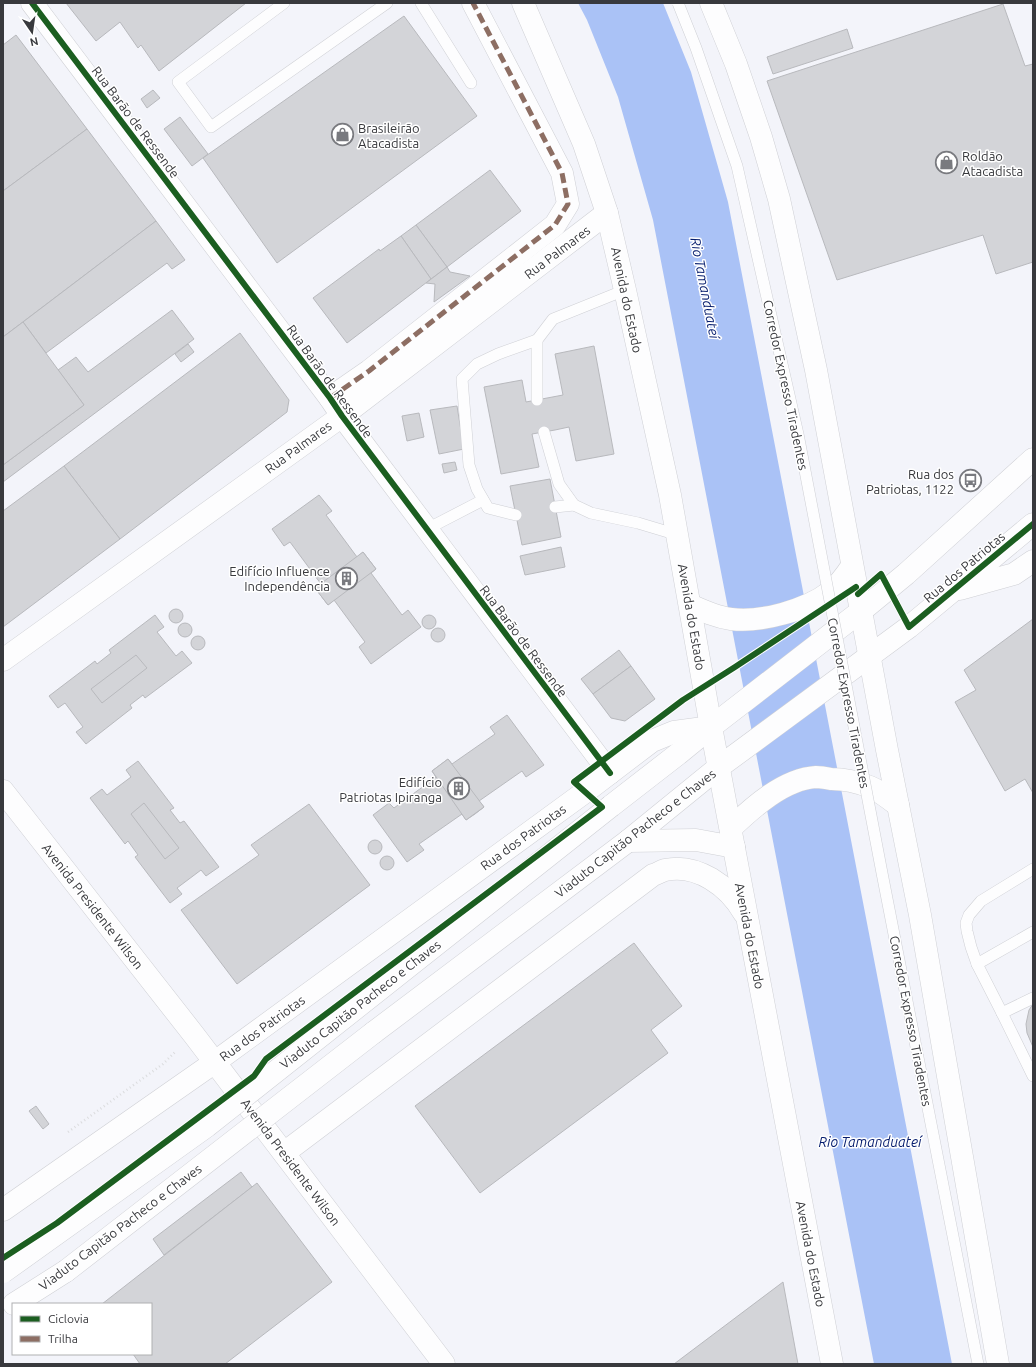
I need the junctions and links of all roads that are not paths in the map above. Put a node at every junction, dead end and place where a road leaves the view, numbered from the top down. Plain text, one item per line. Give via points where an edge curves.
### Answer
1 (32, 3) edge
2 (284, 3) edge
3 (387, 3) edge
4 (421, 3) edge
5 (473, 3) edge
6 (523, 3) edge
7 (678, 3) edge
8 (711, 3) edge
9 (471, 83) dead end
10 (607, 213) junction
11 (625, 290) junction
12 (537, 340) junction
13 (330, 398) junction
14 (537, 400) dead end
15 (342, 416) junction
16 (544, 432) dead end
17 (1033, 459) edge
18 (482, 500) junction
19 (574, 505) junction
20 (555, 507) dead end
21 (516, 515) dead end
22 (1033, 524) edge
23 (427, 529) junction
24 (678, 535) junction
25 (1033, 561) edge
26 (852, 566) junction
27 (953, 591) junction
28 (690, 605) junction
29 (861, 611) junction
30 (870, 657) junction
31 (3, 660) edge
32 (710, 727) junction
33 (719, 767) junction
34 (610, 773) junction
35 (3, 791) edge
36 (898, 805) junction
37 (732, 838) junction
38 (628, 841) junction
39 (1033, 869) edge
40 (747, 919) junction
41 (1033, 932) edge
42 (977, 964) junction
43 (1033, 998) edge
44 (1002, 1013) junction
45 (215, 1062) junction
46 (1033, 1076) edge
47 (284, 1153) junction
48 (3, 1210) edge
49 (3, 1272) edge
50 (15, 1303) edge
51 (12, 1305) edge
52 (3, 1311) edge
53 (444, 1364) edge
54 (832, 1364) edge
55 (978, 1364) edge
56 (998, 1364) edge

1 - 13 main road, Rua Barão de Ressende
2 - 3 lane via 178,82 211,127
4 - 9 lane
5 - 13 main road via 562,173 568,204 555,225 369,371
6 - 10 main road, Avenida do Estado via 584,144
7 - 55 lane, Corredor Expresso Tiradentes, bridge via 737,166 798,434
8 - 26 main road via 736,64 779,198 816,370
10 - 11 main road, Avenida do Estado
10 - 15 main road, Rua Palmares
11 - 12 lane via 553,318
11 - 24 main road, Avenida do Estado
12 - 14 lane
12 - 18 lane via 477,364 462,379 469,465
13 - 15 main road, Rua Barão de Ressende
15 - 23 main road, Rua Barão de Ressende
15 - 31 main road, Rua Palmares
16 - 19 lane via 559,484
17 - 29 main road, Rua dos Patriotas via 906,574
18 - 21 lane via 488,508
18 - 23 lane
19 - 20 lane
19 - 24 lane via 591,513
22 - 27 main road, Rua dos Patriotas
23 - 34 main road, Rua Barão de Ressende
24 - 28 main road, Avenida do Estado
25 - 27 main road via 1014,574
26 - 28 main road via 836,586 819,599 775,615 732,620
26 - 29 main road
27 - 30 main road, Rua dos Patriotas
28 - 32 main road, Avenida do Estado
29 - 30 main road
29 - 32 main road, Rua dos Patriotas
30 - 33 main road, Rua dos Patriotas
30 - 36 main road
32 - 33 main road, Avenida do Estado
32 - 34 main road, Rua dos Patriotas via 674,732 652,741
32 - 49 main road, Viaduto Capitão Pacheco e Chaves, bridge via 206,1126
33 - 37 main road, Avenida do Estado
33 - 38 main road, Viaduto Capitão Pacheco e Chaves
34 - 45 main road, Rua dos Patriotas
35 - 45 main road, Avenida Presidente Wilson
36 - 37 main road via 864,785 841,779 817,777 772,793 749,811
36 - 56 main road
37 - 38 main road
37 - 40 main road, Avenida do Estado
38 - 50 main road, Viaduto Capitão Pacheco e Chaves, bridge via 373,1033 66,1271
39 - 42 lane via 981,901 969,915 967,931
40 - 47 main road via 729,893 702,874 691,870 665,870 653,875
40 - 54 main road, Avenida do Estado
41 - 42 lane
42 - 44 lane
43 - 44 lane
44 - 46 lane
45 - 47 main road, Avenida Presidente Wilson
45 - 48 main road, Rua dos Patriotas
47 - 53 main road, Avenida Presidente Wilson
51 - 52 main road, Viaduto Capitão Pacheco e Chaves

